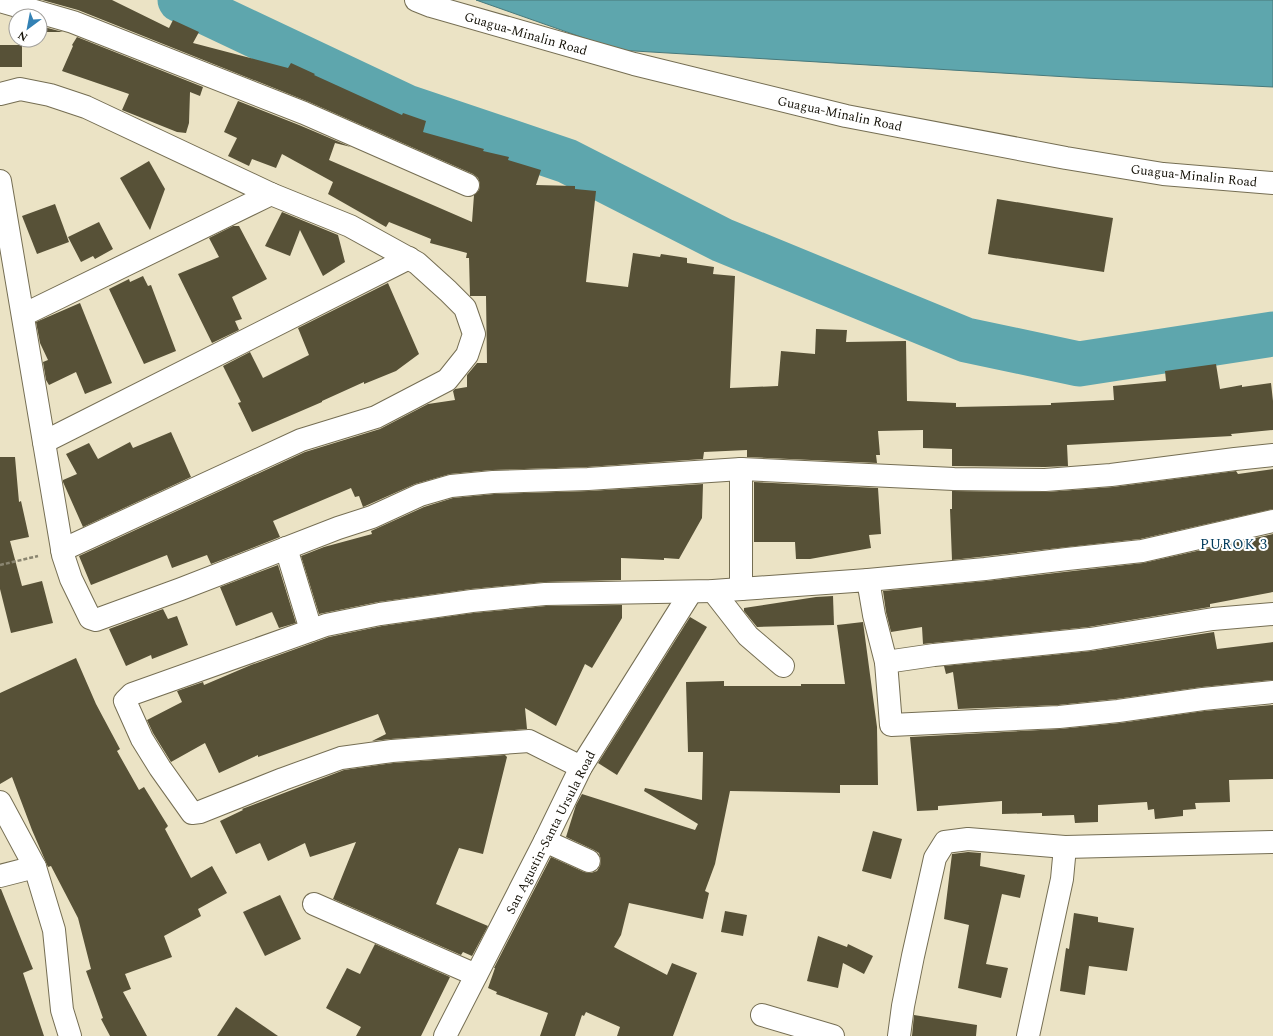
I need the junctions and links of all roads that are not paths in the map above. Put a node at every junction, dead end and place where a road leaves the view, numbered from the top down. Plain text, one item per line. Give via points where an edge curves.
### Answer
1 (416, 0) edge
2 (0, 2) edge
3 (0, 94) edge
4 (0, 181) edge
5 (1273, 183) edge
6 (468, 185) dead end
7 (271, 194) junction
8 (409, 258) junction
9 (23, 315) junction
10 (44, 442) junction
11 (1273, 456) edge
12 (741, 469) junction
13 (1273, 521) edge
14 (286, 548) junction
15 (62, 550) junction
16 (868, 580) junction
17 (741, 589) junction
18 (713, 591) junction
19 (691, 592) junction
20 (1273, 614) edge
21 (311, 630) junction
22 (886, 662) junction
23 (783, 666) dead end
24 (1273, 692) edge
25 (581, 767) junction
26 (0, 802) edge
27 (545, 841) junction
28 (1273, 842) edge
29 (1066, 848) junction
30 (588, 860) dead end
31 (35, 867) junction
32 (0, 876) edge
33 (314, 904) dead end
34 (476, 976) junction
35 (762, 1015) dead end
36 (70, 1036) edge
37 (444, 1036) edge
38 (833, 1036) edge
39 (899, 1036) edge
40 (1028, 1036) edge

1 - 5 street, Guagua-Minalin Road via 634,64 846,116 1163,174
2 - 6 street via 73,22 304,113
3 - 7 street via 20,89 50,95 86,107
4 - 9 street
7 - 8 street via 350,226
7 - 9 street
8 - 10 street
8 - 15 street via 465,308 474,334 467,355 447,380 376,417 301,440
9 - 10 street
10 - 15 street
11 - 12 street via 1111,476 1045,480 954,479
12 - 14 street via 451,486 420,494 372,517
12 - 17 street
13 - 16 street via 1142,551
14 - 15 street via 96,620 90,618 71,579
14 - 21 street
16 - 17 street
16 - 22 street
17 - 18 street
18 - 19 street
18 - 23 street via 748,636
19 - 21 street via 545,594 472,601 380,614
19 - 25 street, San Agustin-Santa Ursula Road
20 - 22 street via 1213,619 1090,639
21 - 25 street via 132,694 125,701 142,739 192,813 341,758 392,751 529,741
22 - 24 street via 891,725 1059,717
25 - 27 street, San Agustin-Santa Ursula Road
26 - 31 street
27 - 30 street
27 - 34 street, San Agustin-Santa Ursula Road
28 - 29 street
29 - 39 street via 968,840 945,842 935,858 913,956
29 - 40 street via 1062,879
31 - 32 street
31 - 36 street via 54,930 62,1010
33 - 34 street
34 - 37 street, San Agustin-Santa Ursula Road
35 - 38 street

